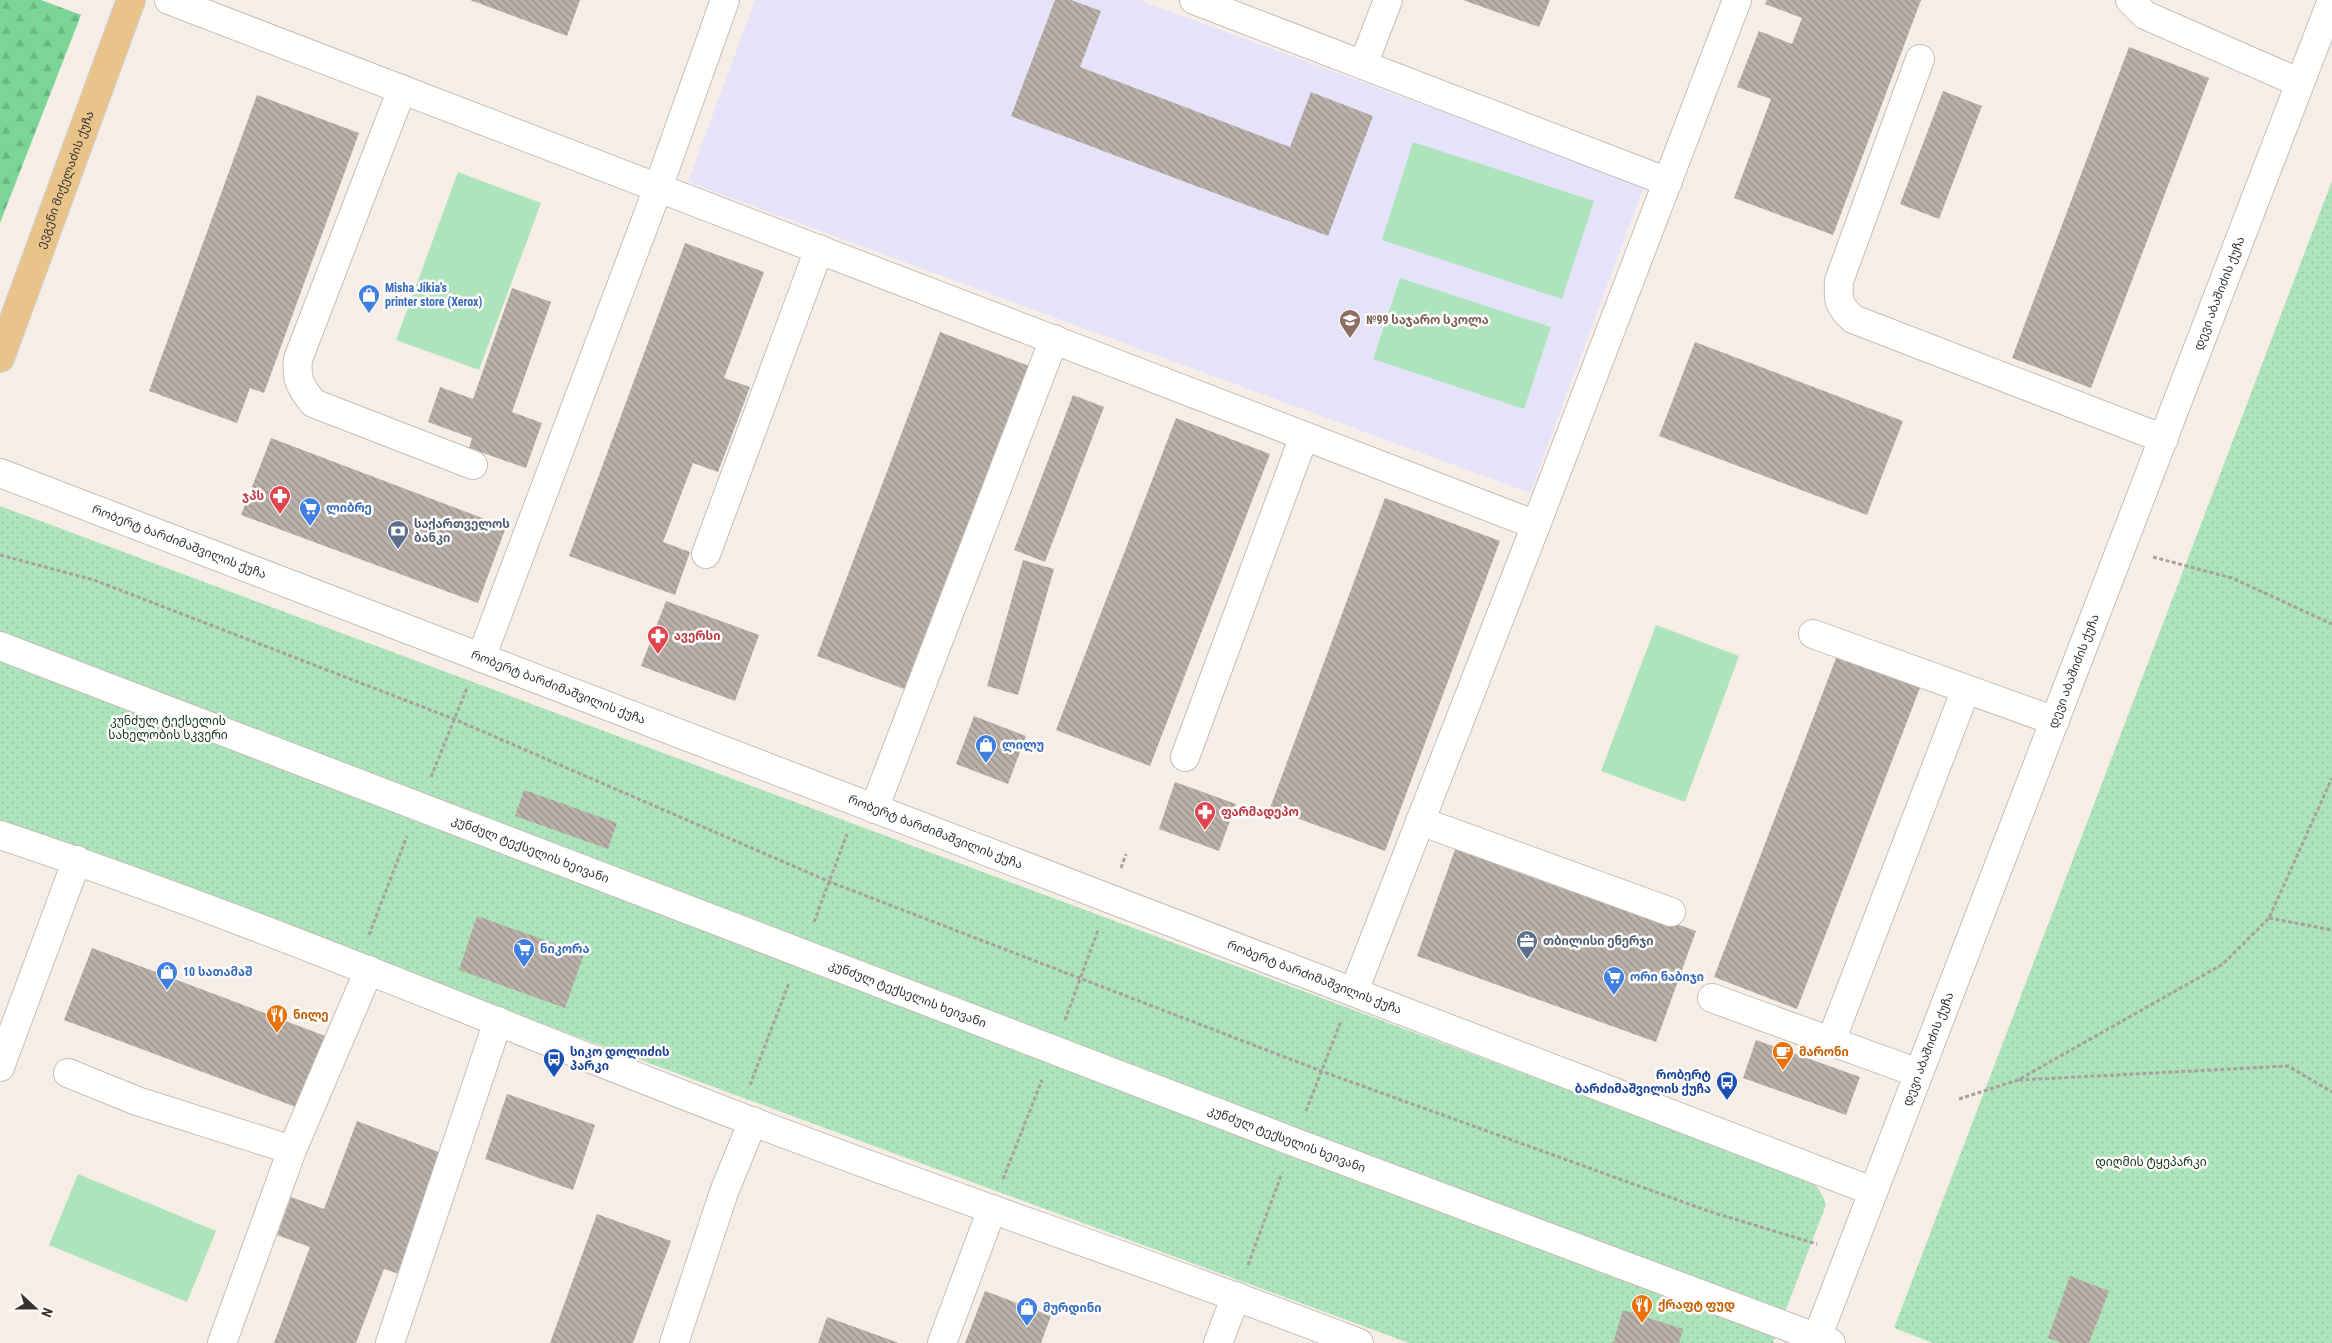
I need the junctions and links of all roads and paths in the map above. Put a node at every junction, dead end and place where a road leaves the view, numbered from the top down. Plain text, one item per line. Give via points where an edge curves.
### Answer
1 (131, 0) edge
2 (169, 0) edge
3 (726, 0) edge
4 (1194, 0) edge
5 (1388, 0) edge
6 (1737, 0) edge
7 (2130, 0) edge
8 (2332, 0) edge
9 (1920, 59) dead end
10 (1363, 65) junction
11 (2300, 83) junction
12 (402, 89) junction
13 (1668, 182) junction
14 (658, 188) junction
15 (819, 249) junction
16 (1054, 340) junction
17 (0, 358) edge
18 (1304, 436) junction
19 (2164, 439) junction
20 (473, 465) dead end
21 (0, 473) edge
22 (1536, 525) junction
23 (2122, 549) junction
24 (706, 554) dead end
25 (0, 555) edge
26 (2332, 624) edge
27 (1813, 634) dead end
28 (0, 646) edge
29 (481, 658) junction
30 (1966, 688) junction
31 (2055, 721) junction
32 (1185, 757) dead end
33 (2332, 778) edge
34 (874, 809) junction
35 (1420, 821) junction
36 (0, 835) edge
37 (77, 860) junction
38 (1671, 912) dead end
39 (2270, 918) junction
40 (2332, 930) edge
41 (369, 970) junction
42 (1354, 991) junction
43 (1712, 998) dead end
44 (498, 1021) junction
45 (1831, 1041) junction
46 (0, 1067) edge
47 (68, 1073) dead end
48 (1918, 1073) junction
49 (2018, 1080) junction
50 (2332, 1092) edge
51 (1959, 1099) dead end
52 (753, 1121) junction
53 (292, 1150) junction
54 (1872, 1191) junction
55 (992, 1209) junction
56 (1848, 1255) junction
57 (1236, 1296) junction
58 (1821, 1341) edge
59 (222, 1343) edge
60 (390, 1343) edge
61 (674, 1343) edge
62 (942, 1343) edge
63 (1218, 1343) edge
64 (1359, 1343) edge

1 - 17 main road, ევგენი მიქელაძის ქუჩა
2 - 12 street
3 - 14 street
4 - 10 street
5 - 10 street
6 - 13 street
7 - 11 street via 2145,15
8 - 11 street, დევი აბაშიძის ქუჩა
9 - 19 street via 1839,281 1841,308 1853,319
10 - 13 street
11 - 19 street, დევი აბაშიძის ქუჩა
12 - 14 street
12 - 20 street via 298,359 296,375 302,390 313,403
13 - 22 street
14 - 15 street
14 - 29 street
15 - 16 street
15 - 24 street
16 - 18 street
16 - 34 street
18 - 22 street
18 - 32 street
19 - 23 street, დევი აბაშიძის ქუჩა
21 - 29 street, რობერტ ბარძიმაშვილის ქუჩა
22 - 35 street
23 - 26 path via 2232,578
23 - 31 street, დევი აბაშიძის ქუჩა
25 - 56 path via 94,580 454,719 830,882 1322,1071 1708,1211
27 - 30 street
28 - 58 street, კუნძულ ტექსელის ხეივანი
29 - 34 street, რობერტ ბარძიმაშვილის ქუჩა
30 - 31 street
30 - 45 street
31 - 48 street, დევი აბაშიძის ქუჩა
33 - 39 path
34 - 42 street, რობერტ ბარძიმაშვილის ქუჩა
35 - 38 street
35 - 42 street
36 - 37 street
37 - 41 street
37 - 46 street
39 - 40 path
39 - 49 path via 2223,964
41 - 44 street
41 - 53 street
42 - 54 street, რობერტ ბარძიმაშვილის ქუჩა
43 - 45 street
44 - 52 street
44 - 60 street
45 - 48 street
47 - 53 street via 137,1101
48 - 54 street, დევი აბაშიძის ქუჩა
49 - 50 path via 2288,1066
49 - 51 path
52 - 55 street
52 - 61 street via 724,1192
53 - 59 street
54 - 56 street, დევი აბაშიძის ქუჩა
55 - 57 street
55 - 62 street
56 - 58 street, დევი აბაშიძის ქუჩა
57 - 63 street
57 - 64 street

